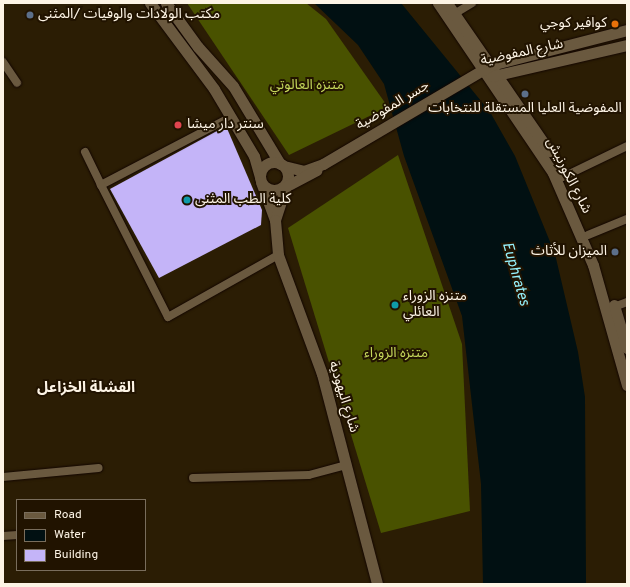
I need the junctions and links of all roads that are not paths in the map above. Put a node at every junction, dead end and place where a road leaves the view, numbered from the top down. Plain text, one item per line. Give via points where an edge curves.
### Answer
1 (150, 3) edge
2 (166, 3) edge
3 (438, 3) edge
4 (447, 3) edge
5 (472, 3) edge
6 (454, 14) junction
7 (627, 30) edge
8 (627, 45) edge
9 (3, 62) edge
10 (490, 71) junction
11 (469, 78) joint
12 (17, 83) dead end
13 (232, 117) junction
14 (627, 146) edge
15 (85, 152) dead end
16 (328, 162) junction
17 (282, 165) junction
18 (563, 177) junction
19 (261, 180) junction
20 (102, 185) junction
21 (284, 186) junction
22 (627, 218) edge
23 (275, 220) junction
24 (588, 235) junction
25 (278, 255) junction
26 (627, 302) edge
27 (614, 307) junction
28 (627, 348) edge
29 (625, 372) edge
30 (627, 385) edge
31 (347, 465) junction
32 (99, 468) dead end
33 (3, 477) edge
34 (193, 478) dead end
35 (16, 535) edge
36 (3, 536) edge
37 (378, 584) edge

1 - 13 street
2 - 17 street via 198,47 233,86
3 - 10 street, شارع الكورنيش
4 - 6 street, شارع الكورنيش
5 - 6 street
6 - 10 street, شارع الكورنيش
7 - 10 street, شارع المفوضية
8 - 10 street, شارع المفوضية
9 - 12 street
10 - 11 street, شارع المفوضية
10 - 18 street, شارع الكورنيش
10 - 29 street, شارع الكورنيش via 538,148 567,203 605,298
11 - 16 street, جسر المفوضية
13 - 19 street via 256,161
13 - 20 street
14 - 18 street
15 - 20 street
16 - 17 street via 304,171
16 - 21 street via 308,177
17 - 19 street via 266,165
17 - 21 street
18 - 24 street, شارع الكورنيش
19 - 21 street via 268,189
19 - 23 street
20 - 25 street via 168,317
21 - 23 street
22 - 24 street
23 - 25 street, شارع اليهودية
24 - 27 street, شارع الكورنيش
25 - 31 street, شارع اليهودية via 322,374
26 - 27 street
27 - 28 street, شارع الكورنيش
29 - 30 street, شارع الكورنيش
31 - 34 street via 309,475
31 - 37 street, شارع اليهودية
32 - 33 street
35 - 36 street

